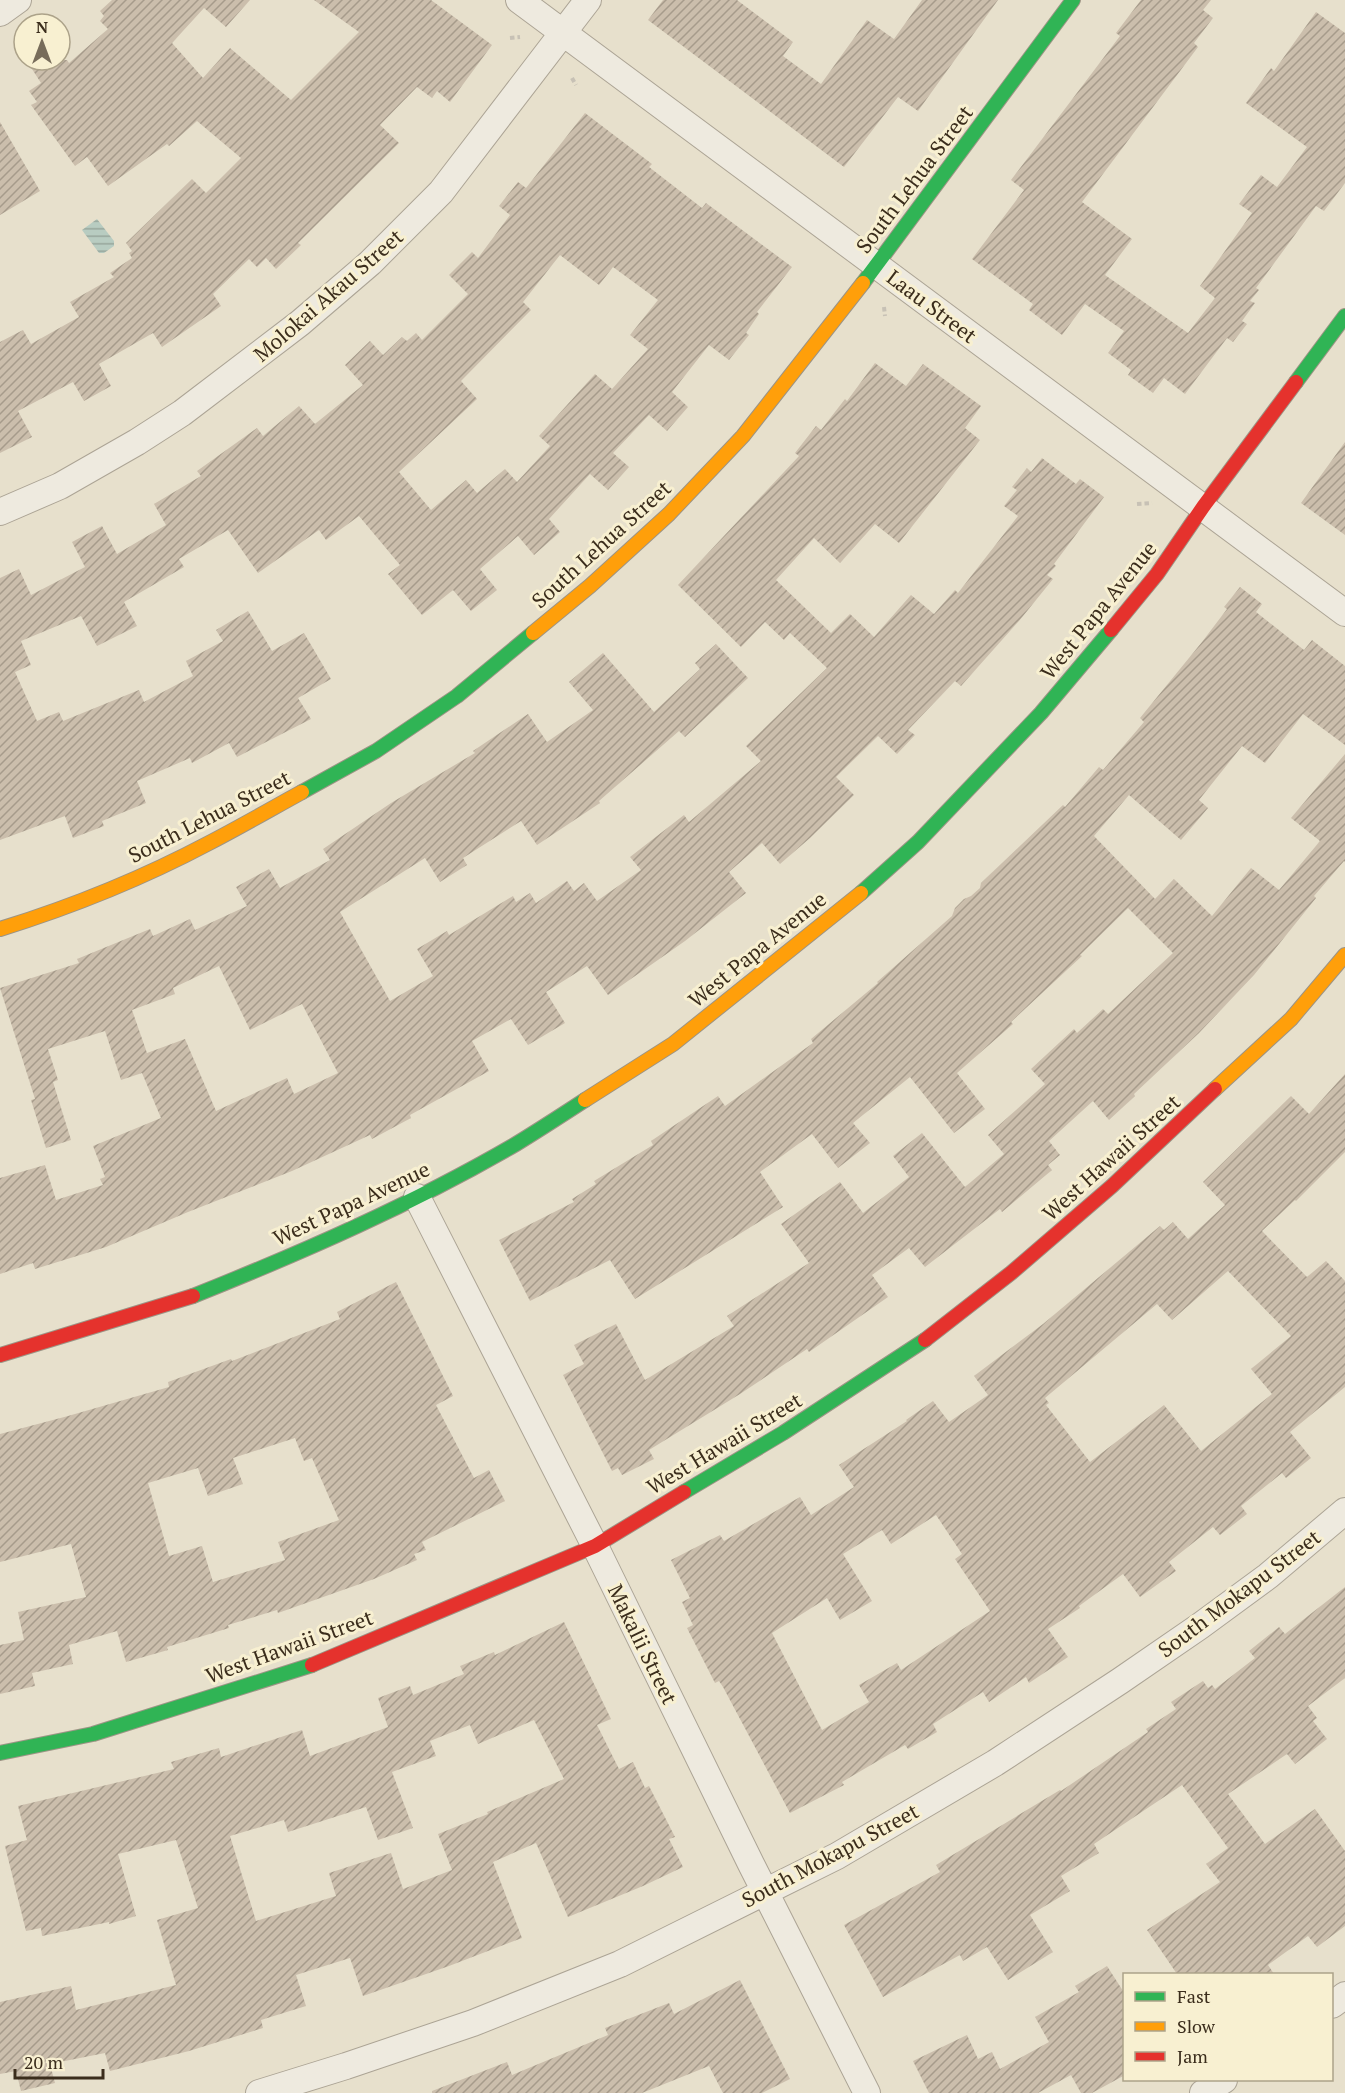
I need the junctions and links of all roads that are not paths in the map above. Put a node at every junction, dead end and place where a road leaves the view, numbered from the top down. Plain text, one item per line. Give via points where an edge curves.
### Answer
1 (18, 0) edge
2 (519, 0) edge
3 (588, 0) edge
4 (1073, 0) edge
5 (0, 13) edge
6 (563, 34) junction
7 (877, 264) junction
8 (1345, 316) edge
9 (1203, 507) junction
10 (0, 512) edge
11 (1345, 613) edge
12 (0, 929) edge
13 (1345, 955) edge
14 (417, 1197) junction
15 (0, 1355) edge
16 (1345, 1511) edge
17 (595, 1546) junction
18 (0, 1754) edge
19 (766, 1890) junction
20 (1345, 1995) edge
21 (1333, 2004) edge
22 (259, 2093) edge
23 (867, 2093) edge

1 - 5 street
2 - 6 street, Laau Street
3 - 6 street, Molokai Akau Street
4 - 7 street, South Lehua Street
6 - 7 street, Laau Street
6 - 10 street, Molokai Akau Street via 441,192 370,263 300,323 182,413 137,442 60,486
7 - 9 street, Laau Street
7 - 12 street, South Lehua Street via 743,436 669,514 590,586 457,696 376,751 208,844 123,883
8 - 9 street, West Papa Avenue
9 - 11 street, Laau Street
9 - 14 street, West Papa Avenue via 1156,574 1041,713 918,842 866,890 673,1044 516,1144
13 - 17 street, West Hawaii Street via 1283,1027 1112,1186 1011,1273 914,1348 783,1433
14 - 15 street, West Papa Avenue via 190,1297
14 - 17 street, Makalii Street
16 - 19 street, South Mokapu Street via 1268,1576 1200,1626 1012,1752 837,1856
17 - 18 street, West Hawaii Street via 318,1663 93,1734
17 - 19 street, Makalii Street
19 - 22 street, South Mokapu Street via 620,1965 473,2023
19 - 23 street, Makalii Street
20 - 21 street

